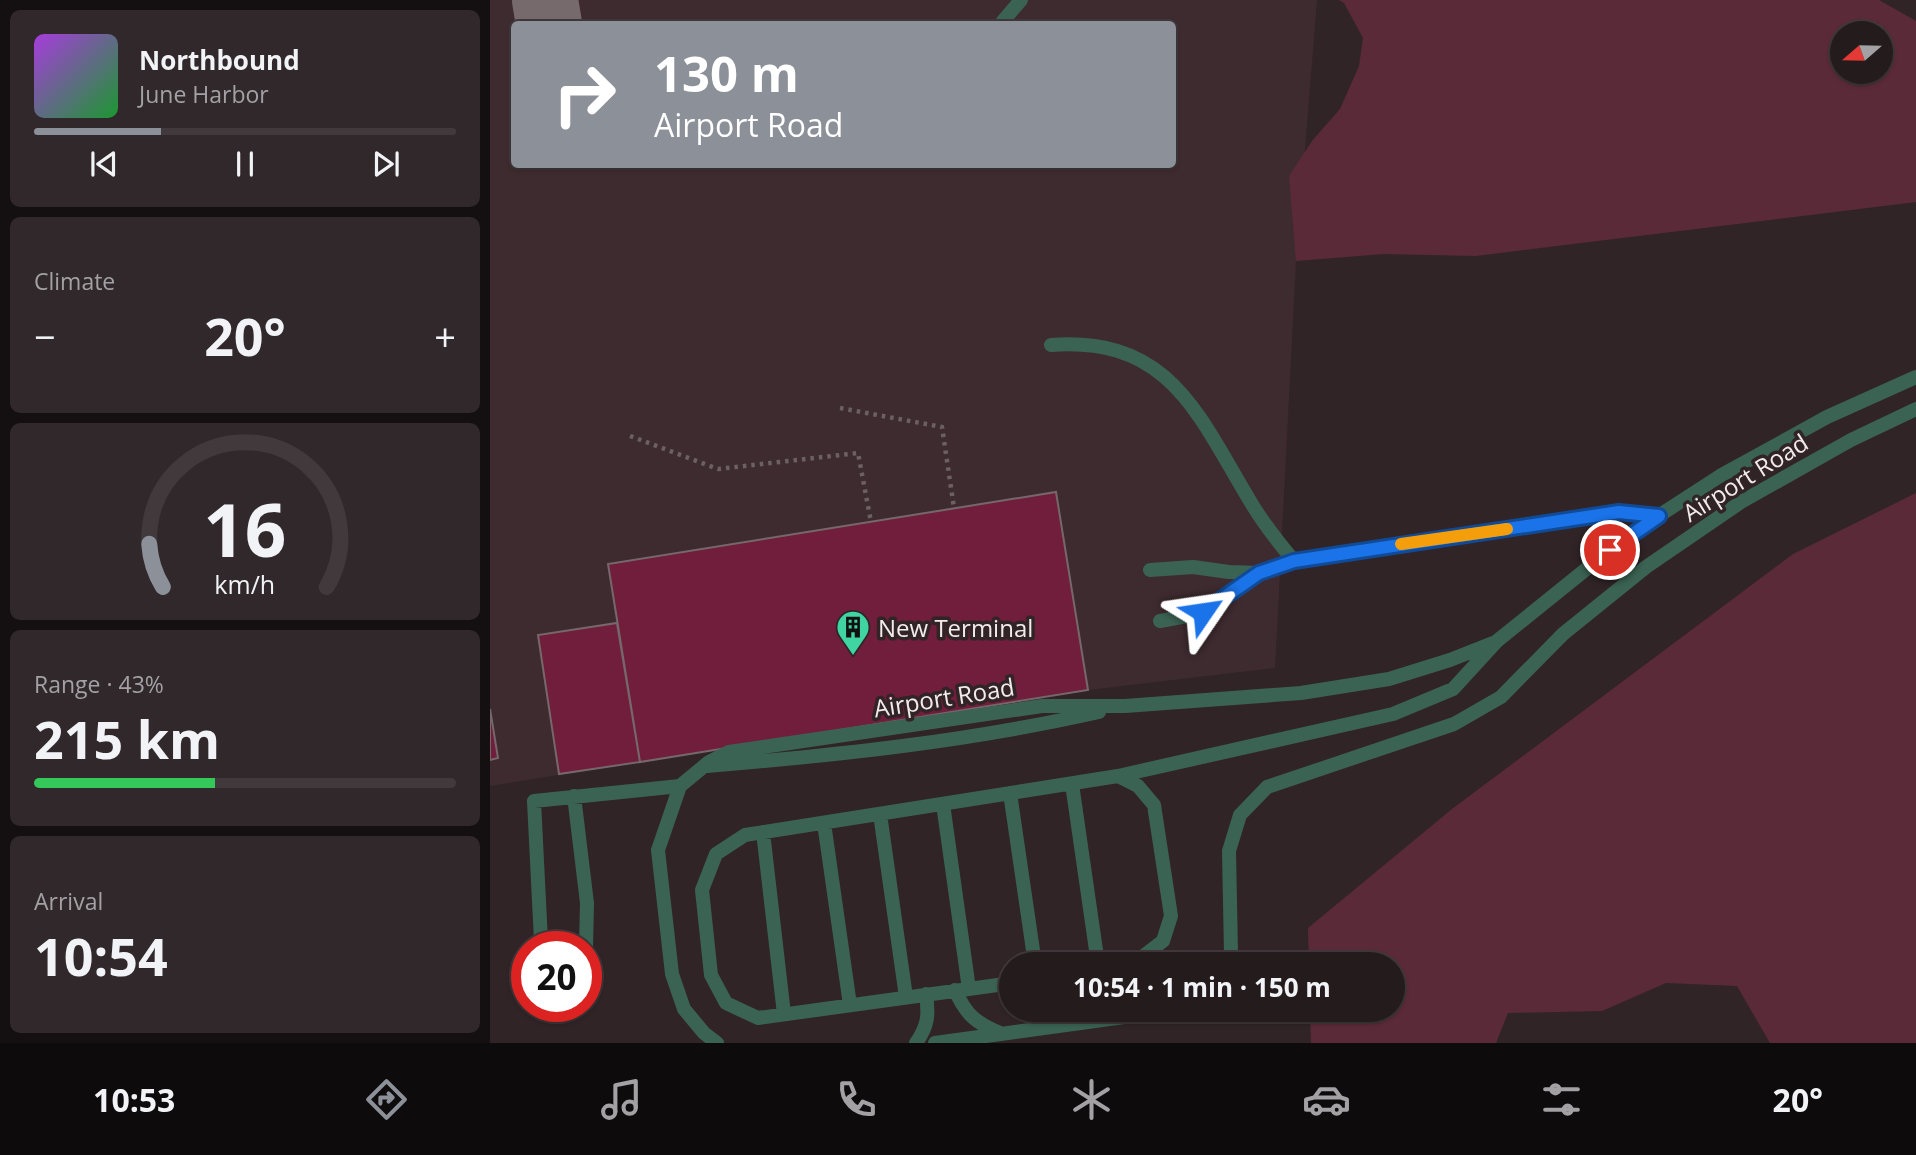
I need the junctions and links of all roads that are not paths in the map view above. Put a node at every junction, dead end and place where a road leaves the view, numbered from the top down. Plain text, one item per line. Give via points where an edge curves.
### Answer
1 (1021, 0) edge
2 (1003, 20) dead end
3 (1051, 345) dead end
4 (1916, 377) edge
5 (1916, 409) edge
6 (1659, 516) junction
7 (1294, 561) junction
8 (1150, 570) dead end
9 (1259, 573) junction
10 (1160, 621) dead end
11 (1497, 641) junction
12 (1125, 706) junction
13 (705, 766) junction
14 (1118, 776) junction
15 (1072, 784) junction
16 (680, 786) junction
17 (1010, 793) junction
18 (574, 796) junction
19 (943, 804) junction
20 (880, 814) junction
21 (824, 823) junction
22 (763, 832) junction
23 (540, 931) edge
24 (586, 931) edge
25 (1033, 952) edge
26 (1096, 952) edge
27 (1148, 952) edge
28 (1231, 952) edge
29 (999, 985) edge
30 (962, 990) junction
31 (926, 994) junction
32 (906, 997) junction
33 (850, 1005) junction
34 (784, 1014) junction
35 (1088, 1022) edge
36 (1044, 1028) junction
37 (717, 1043) edge
38 (916, 1043) edge
39 (935, 1043) edge

1 - 2 lane
3 - 7 lane via 1098,346 1131,354 1164,374 1203,421 1256,510
4 - 6 lane, Airport Road via 1827,417 1720,475
5 - 28 lane, Airport Road via 1741,502 1646,567 1574,626 1501,696 1454,724 1268,787 1240,815 1229,851
6 - 7 lane via 1619,512
6 - 11 lane, Airport Road via 1626,537
7 - 9 lane
8 - 9 lane via 1193,567
9 - 10 lane via 1203,612
11 - 12 lane, Airport Road via 1389,679 1301,693
11 - 14 lane, Airport Road via 1453,690 1393,713
12 - 13 lane via 927,745
12 - 13 lane, Airport Road via 1017,709 729,752
13 - 16 lane, Airport Road
14 - 15 lane, Airport Road
14 - 27 lane via 1138,786 1154,805 1171,916 1163,940
15 - 17 lane, Airport Road
15 - 26 lane
16 - 18 lane
16 - 37 lane via 658,850 673,974 684,1009
17 - 19 lane, Airport Road
17 - 25 lane
18 - 23 lane via 534,801
18 - 24 lane
19 - 20 lane, Airport Road
19 - 30 lane
20 - 21 lane, Airport Road
20 - 32 lane
21 - 22 lane, Airport Road
21 - 33 lane
22 - 34 lane
22 - 34 lane, Airport Road via 745,835 716,854 702,890 711,975 726,1003 758,1018
29 - 30 lane, Airport Road
30 - 31 lane, Airport Road
30 - 36 lane via 961,1004 977,1023 1002,1034
31 - 32 lane, Airport Road
31 - 38 lane via 926,1028
32 - 33 lane, Airport Road
33 - 34 lane, Airport Road
35 - 36 lane
36 - 39 lane

